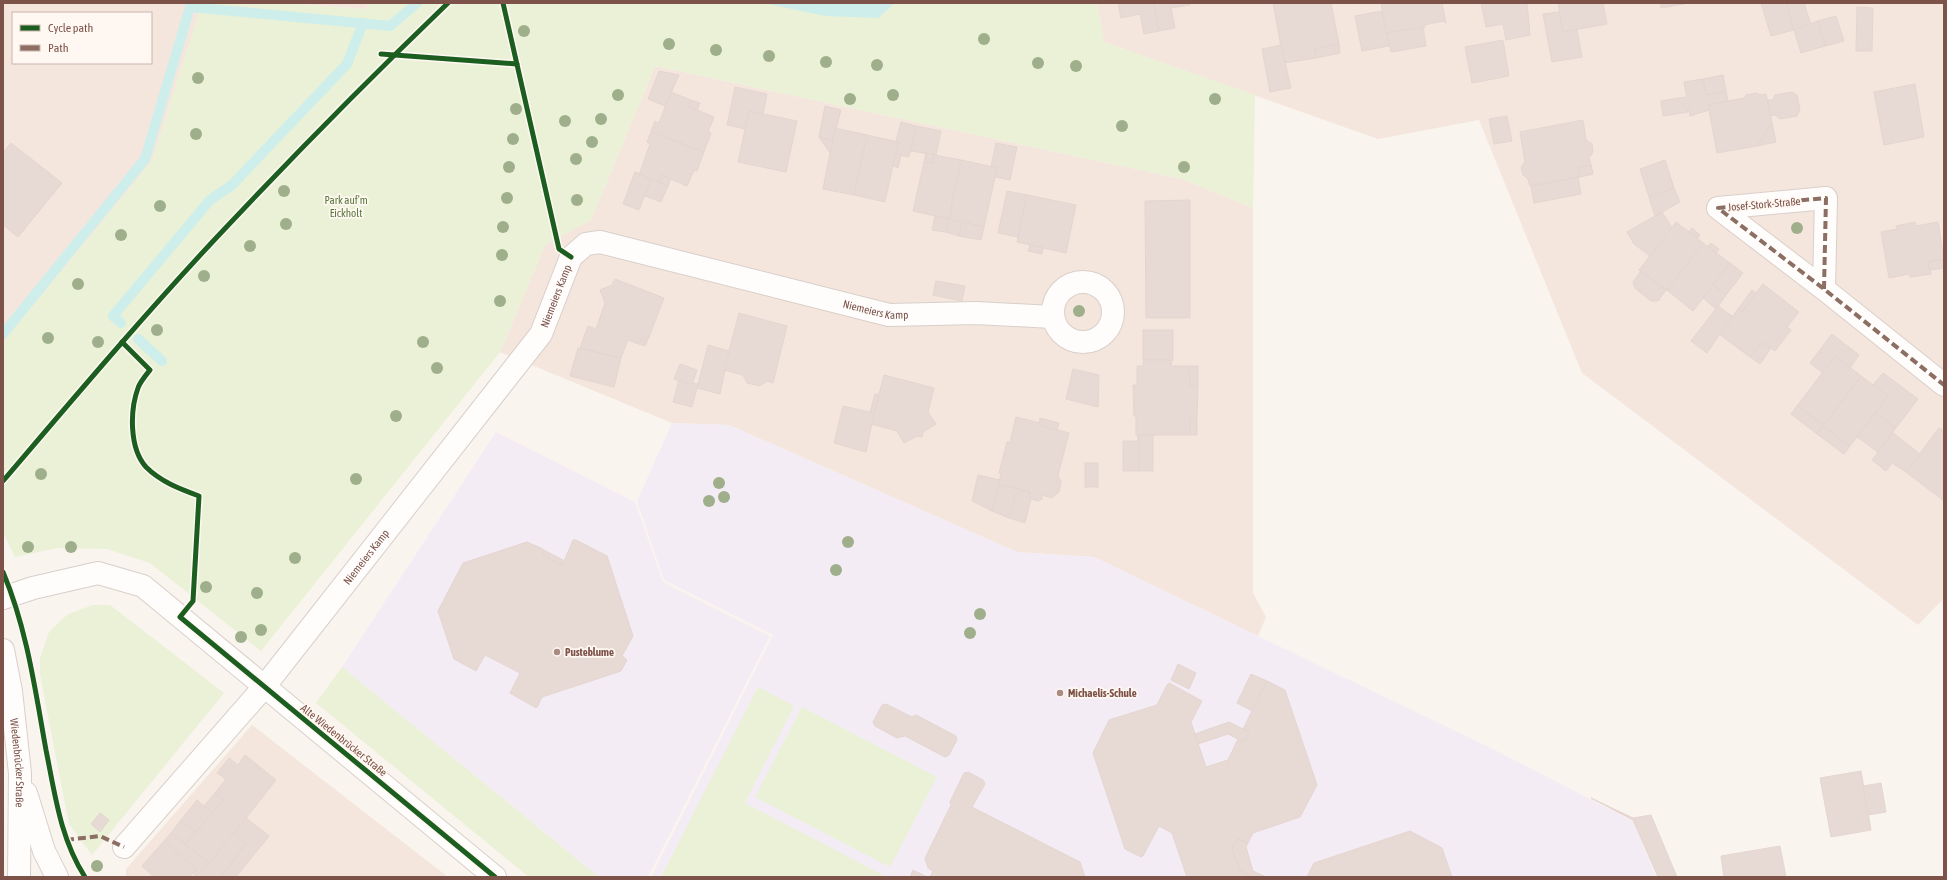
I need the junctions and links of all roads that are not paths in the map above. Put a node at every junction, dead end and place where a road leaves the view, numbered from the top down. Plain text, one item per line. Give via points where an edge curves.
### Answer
1 (1824, 289) junction
2 (1052, 317) dead end
3 (1944, 385) edge
4 (3, 598) edge
5 (3, 650) edge
6 (264, 687) junction
7 (20, 773) junction
8 (124, 847) dead end
9 (19, 877) edge
10 (57, 877) edge
11 (495, 877) edge

1 - 1 street, Josef-Stork-Straße via 1826,198 1718,208 1731,218
1 - 3 street, Josef-Stork-Straße
2 - 6 street, Niemeiers Kamp via 976,314 889,315 600,242 586,244 571,257 541,334
4 - 6 street, Alte Wiedenbrücker Straße via 98,573 143,586
5 - 7 street, Wiedenbrücker Straße via 11,691
6 - 8 street
6 - 11 street, Alte Wiedenbrücker Straße
7 - 9 street, Wiedenbrücker Straße
7 - 10 street via 44,851

